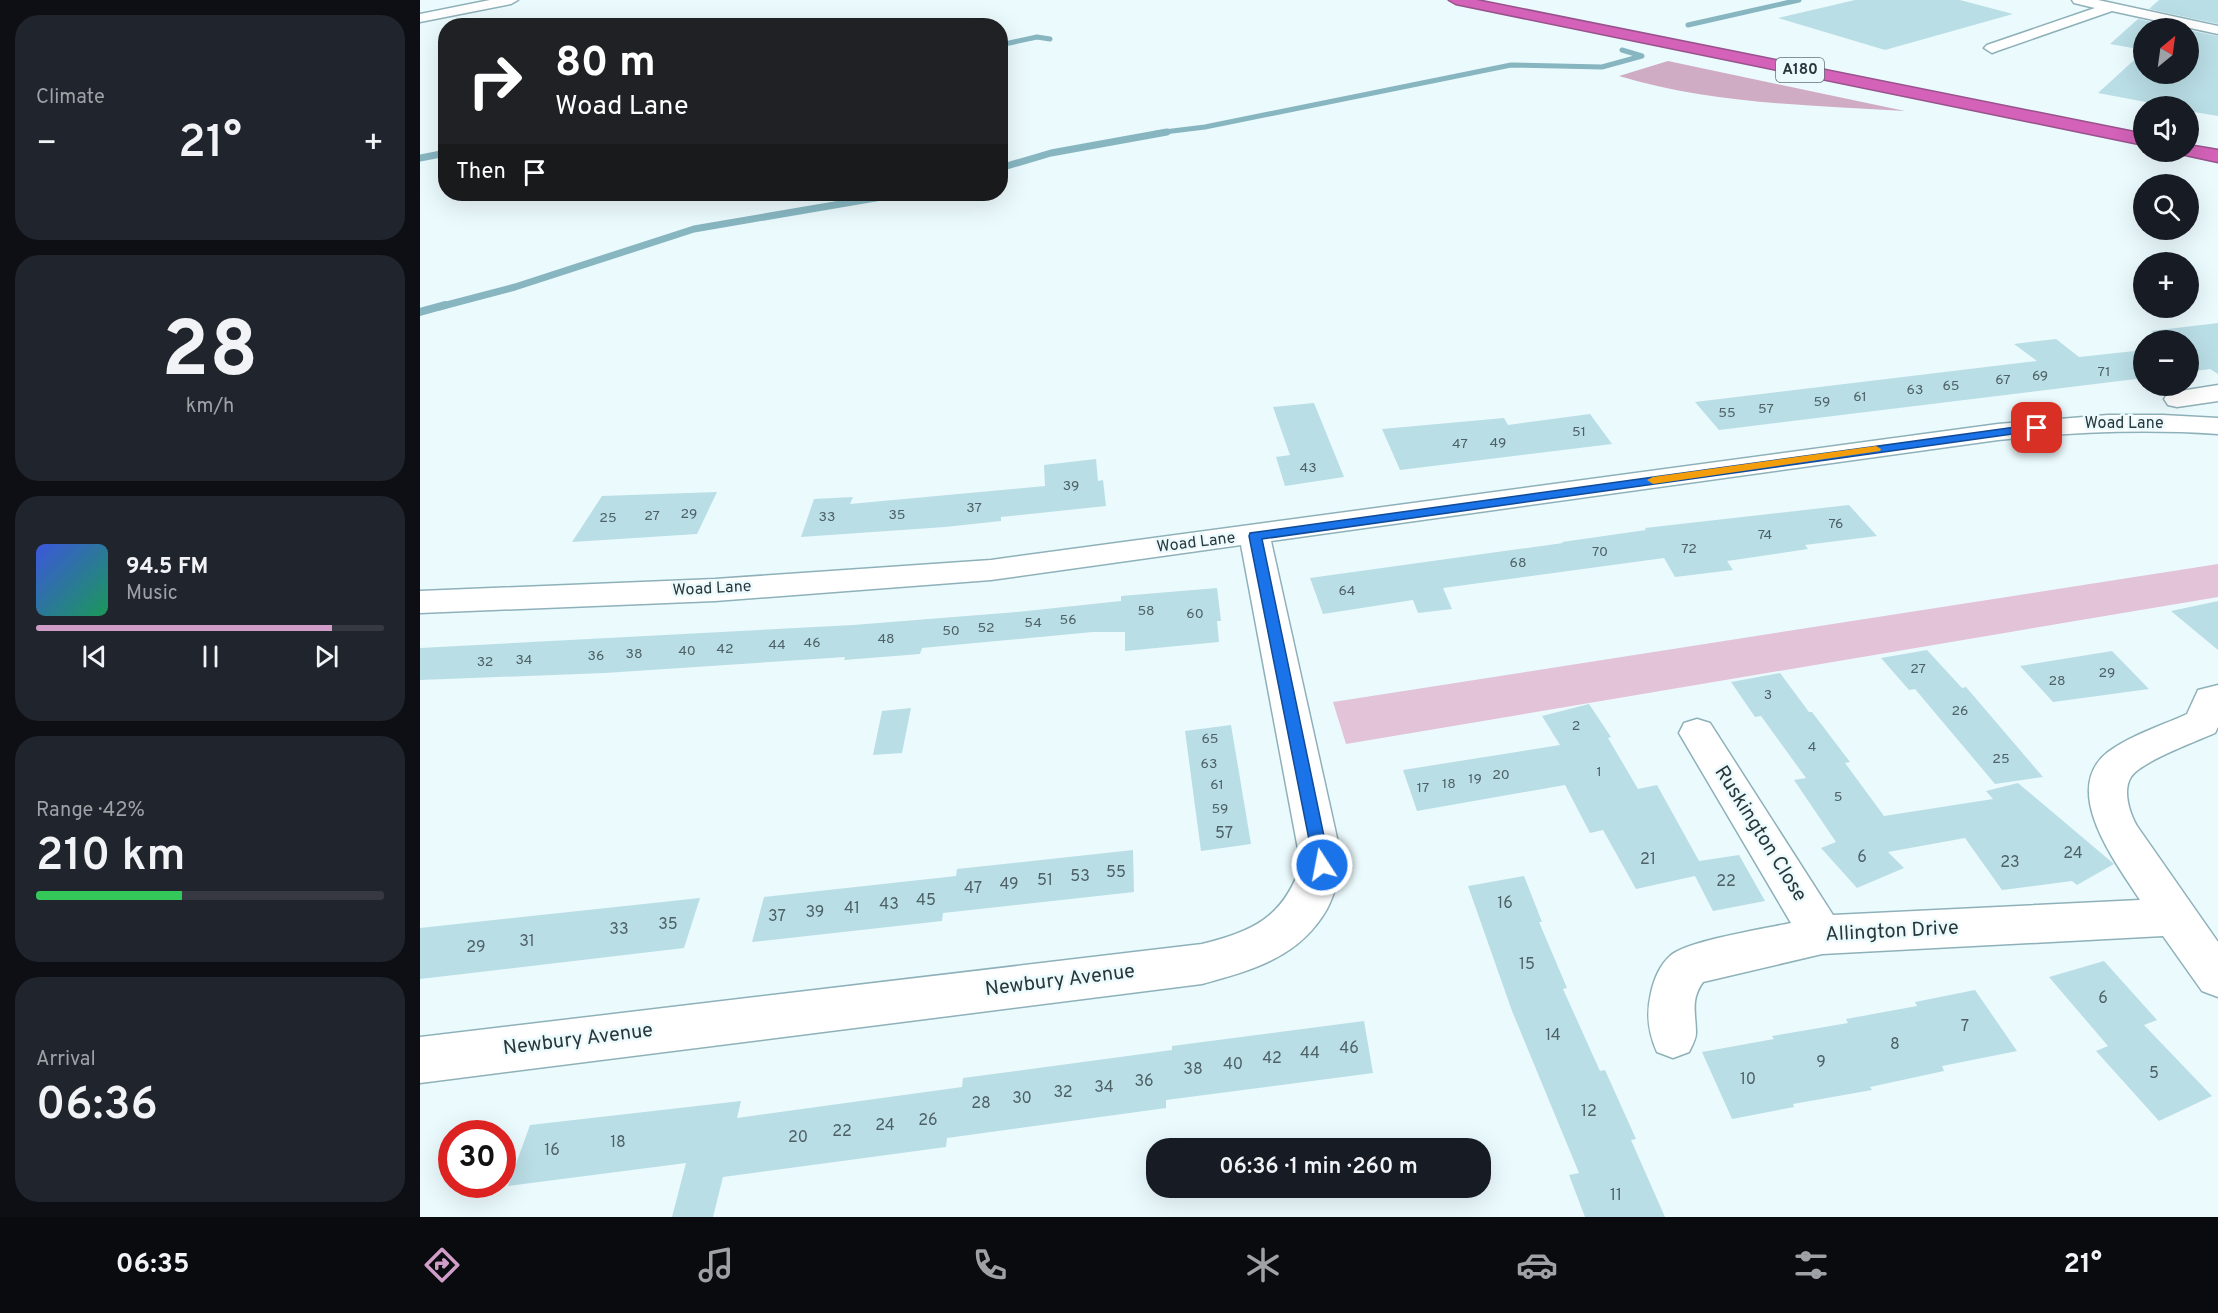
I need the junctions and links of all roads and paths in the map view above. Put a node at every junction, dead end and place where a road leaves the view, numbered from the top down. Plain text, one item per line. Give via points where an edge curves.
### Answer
1 (511, 0) edge
2 (1456, 0) edge
3 (1498, 0) edge
4 (2079, 0) edge
5 (2111, 7) junction
6 (420, 18) edge
7 (2218, 30) edge
8 (2039, 33) junction
9 (2068, 39) dead end
10 (1992, 48) dead end
11 (2133, 127) edge
12 (2133, 138) edge
13 (2199, 140) edge
14 (2218, 144) edge
15 (2199, 152) edge
16 (2218, 156) edge
17 (2218, 393) edge
18 (2177, 399) dead end
19 (2215, 429) edge
20 (1255, 536) junction
21 (420, 602) edge
22 (2218, 698) edge
23 (1697, 733) dead end
24 (2173, 917) junction
25 (1822, 935) junction
26 (2218, 977) edge
27 (1673, 1036) dead end
28 (420, 1060) edge

1 - 6 street
2 - 12 highway, A180
3 - 11 highway, A180
4 - 5 street
5 - 7 street
5 - 8 street
8 - 9 street
8 - 10 street
13 - 14 highway
15 - 16 highway
17 - 18 street, Woad Lane
19 - 20 street, Woad Lane via 2122,423 2057,425
20 - 21 street, Woad Lane via 991,570 715,590
20 - 28 street, Newbury Avenue via 1322,865 1311,898 1288,927 1251,951 1202,964
22 - 24 street via 2211,699 2202,723 2131,754 2114,770 2108,791 2110,810 2119,831
23 - 25 street, Ruskington Close
24 - 25 street, Allington Drive
24 - 26 street
25 - 27 street, Allington Drive via 1687,968 1676,983 1670,1008

